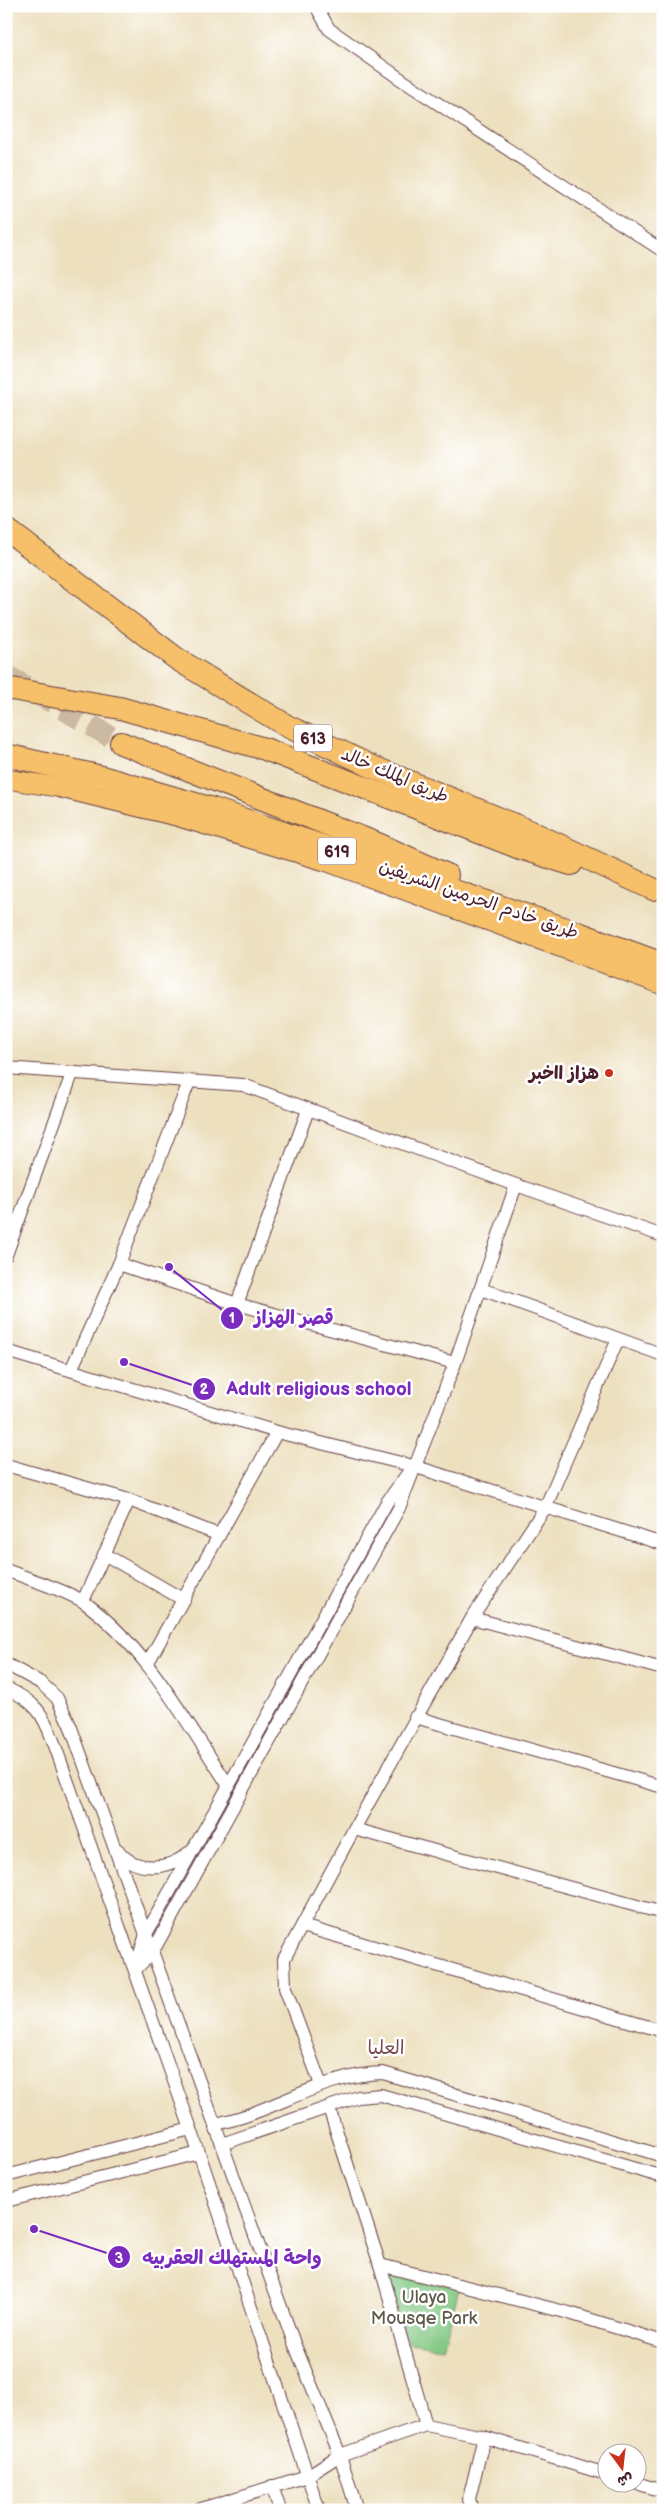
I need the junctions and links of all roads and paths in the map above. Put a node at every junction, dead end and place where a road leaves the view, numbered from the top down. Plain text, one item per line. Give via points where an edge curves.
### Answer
1 (316, 6) edge
2 (663, 251) edge
3 (6, 529) edge
4 (6, 688) edge
5 (122, 743) tunnel mouth
6 (6, 755) edge
7 (6, 779) edge
8 (658, 891) edge
9 (581, 934) junction
10 (663, 964) edge
11 (663, 986) edge
12 (6, 1068) edge
13 (72, 1074) junction
14 (189, 1082) junction
15 (308, 1110) junction
16 (516, 1185) junction
17 (10, 1233) edge
18 (663, 1236) edge
19 (6, 1255) edge
20 (119, 1264) junction
21 (481, 1289) junction
22 (237, 1304) junction
23 (618, 1339) junction
24 (663, 1355) edge
25 (8, 1356) edge
26 (455, 1363) junction
27 (71, 1370) junction
28 (277, 1432) junction
29 (6, 1465) edge
30 (413, 1466) junction
31 (129, 1500) junction
32 (545, 1508) junction
33 (219, 1535) junction
34 (663, 1544) edge
35 (104, 1554) junction
36 (6, 1570) edge
37 (184, 1600) junction
38 (82, 1601) junction
39 (472, 1618) junction
40 (6, 1664) edge
41 (147, 1664) junction
42 (663, 1669) edge
43 (6, 1688) edge
44 (416, 1717) junction
45 (229, 1786) junction
46 (663, 1787) edge
47 (354, 1829) junction
48 (114, 1843) junction
49 (196, 1846) junction
50 (663, 1913) edge
51 (302, 1926) junction
52 (146, 1934) junction
53 (153, 1951) junction
54 (135, 1970) junction
55 (663, 2031) edge
56 (321, 2085) junction
57 (329, 2108) junction
58 (216, 2124) junction
59 (191, 2129) junction
60 (222, 2144) junction
61 (199, 2153) junction
62 (663, 2156) edge
63 (6, 2176) edge
64 (663, 2177) edge
65 (6, 2201) edge
66 (380, 2265) junction
67 (663, 2342) edge
68 (426, 2425) junction
69 (484, 2437) junction
70 (340, 2454) junction
71 (596, 2471) edge
72 (307, 2476) junction
73 (272, 2486) junction
74 (646, 2486) edge
75 (663, 2491) edge
76 (198, 2510) edge
77 (280, 2510) edge
78 (319, 2510) edge
79 (357, 2510) edge
80 (472, 2510) edge

1 - 2 street via 329,29
3 - 8 highway, طريق الملك خالد / 613 via 177,659 287,726 373,767 527,830
4 - 8 highway via 120,708 265,749 520,848
5 - 9 highway via 380,845
6 - 9 highway, طريق خادم الحرمين الشريفين / 619 via 102,777 213,809
7 - 11 main road via 57,787 176,816 328,862
9 - 10 highway, طريق خادم الحرمين الشريفين / 619
12 - 13 street
13 - 14 street
13 - 17 street
14 - 15 street via 243,1085
14 - 20 street
15 - 16 street
15 - 22 street
16 - 18 street
16 - 21 street
17 - 19 street
20 - 22 street
20 - 27 street
21 - 23 street
21 - 26 street
22 - 26 street
23 - 24 street
23 - 32 street
25 - 27 street
26 - 30 street
27 - 28 street
28 - 30 street
28 - 33 street
29 - 31 street
30 - 32 street
30 - 45 street via 387,1502
30 - 53 street via 399,1508
31 - 33 street
31 - 35 street
32 - 34 street
32 - 39 street
33 - 37 street
35 - 37 street
35 - 38 street
36 - 38 street
37 - 41 street
38 - 41 street via 130,1643
39 - 42 street
39 - 44 street
40 - 48 street via 41,1683 57,1698
41 - 45 street
43 - 54 street via 25,1697 43,1715
44 - 46 street
44 - 47 street
45 - 49 street
47 - 50 street
47 - 51 street
48 - 49 street via 122,1855 136,1865 161,1866 180,1861
48 - 52 street
49 - 52 street
51 - 55 street
51 - 56 street via 284,1959 284,1988
52 - 53 street
52 - 54 street
53 - 54 street
53 - 58 street
54 - 59 street
56 - 58 street via 251,2114
56 - 62 street via 362,2074 383,2073
57 - 60 street
57 - 64 street via 358,2097 381,2095
57 - 66 street
58 - 60 street
59 - 61 street
59 - 63 street
60 - 70 street via 294,2343
61 - 65 street
61 - 72 street
66 - 67 street via 569,2313
66 - 68 street
68 - 69 street
68 - 70 street
69 - 71 street
69 - 80 street via 469,2499
70 - 72 street
70 - 79 street
72 - 73 street
72 - 78 street
73 - 76 street
73 - 77 street
74 - 75 street

